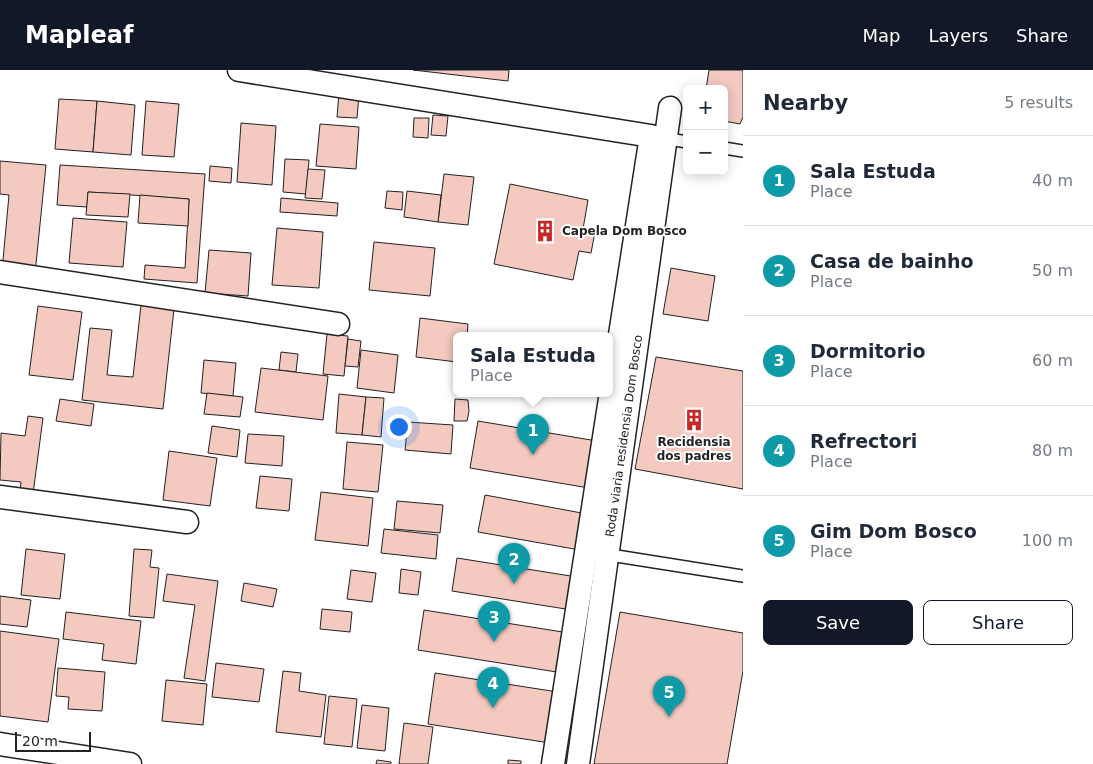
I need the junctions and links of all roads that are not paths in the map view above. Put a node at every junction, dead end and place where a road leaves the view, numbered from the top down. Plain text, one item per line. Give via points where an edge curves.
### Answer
1 (239, 70) edge
2 (670, 108) dead end
3 (668, 139) edge
4 (728, 149) edge
5 (743, 151) edge
6 (0, 272) edge
7 (338, 324) dead end
8 (0, 497) edge
9 (187, 522) dead end
10 (586, 551) junction
11 (608, 554) junction
12 (743, 576) edge
13 (0, 744) edge
14 (130, 764) edge
15 (553, 764) edge
16 (578, 764) edge

1 - 3 street
2 - 3 street, Roda viaria residensia Dom Bosco
3 - 10 street
3 - 11 street, Roda viaria residensia Dom Bosco
4 - 5 lane
6 - 7 street
8 - 9 street
10 - 11 lane
10 - 15 street
11 - 12 lane
11 - 16 street, Roda viaria residensia Dom Bosco
13 - 14 street

